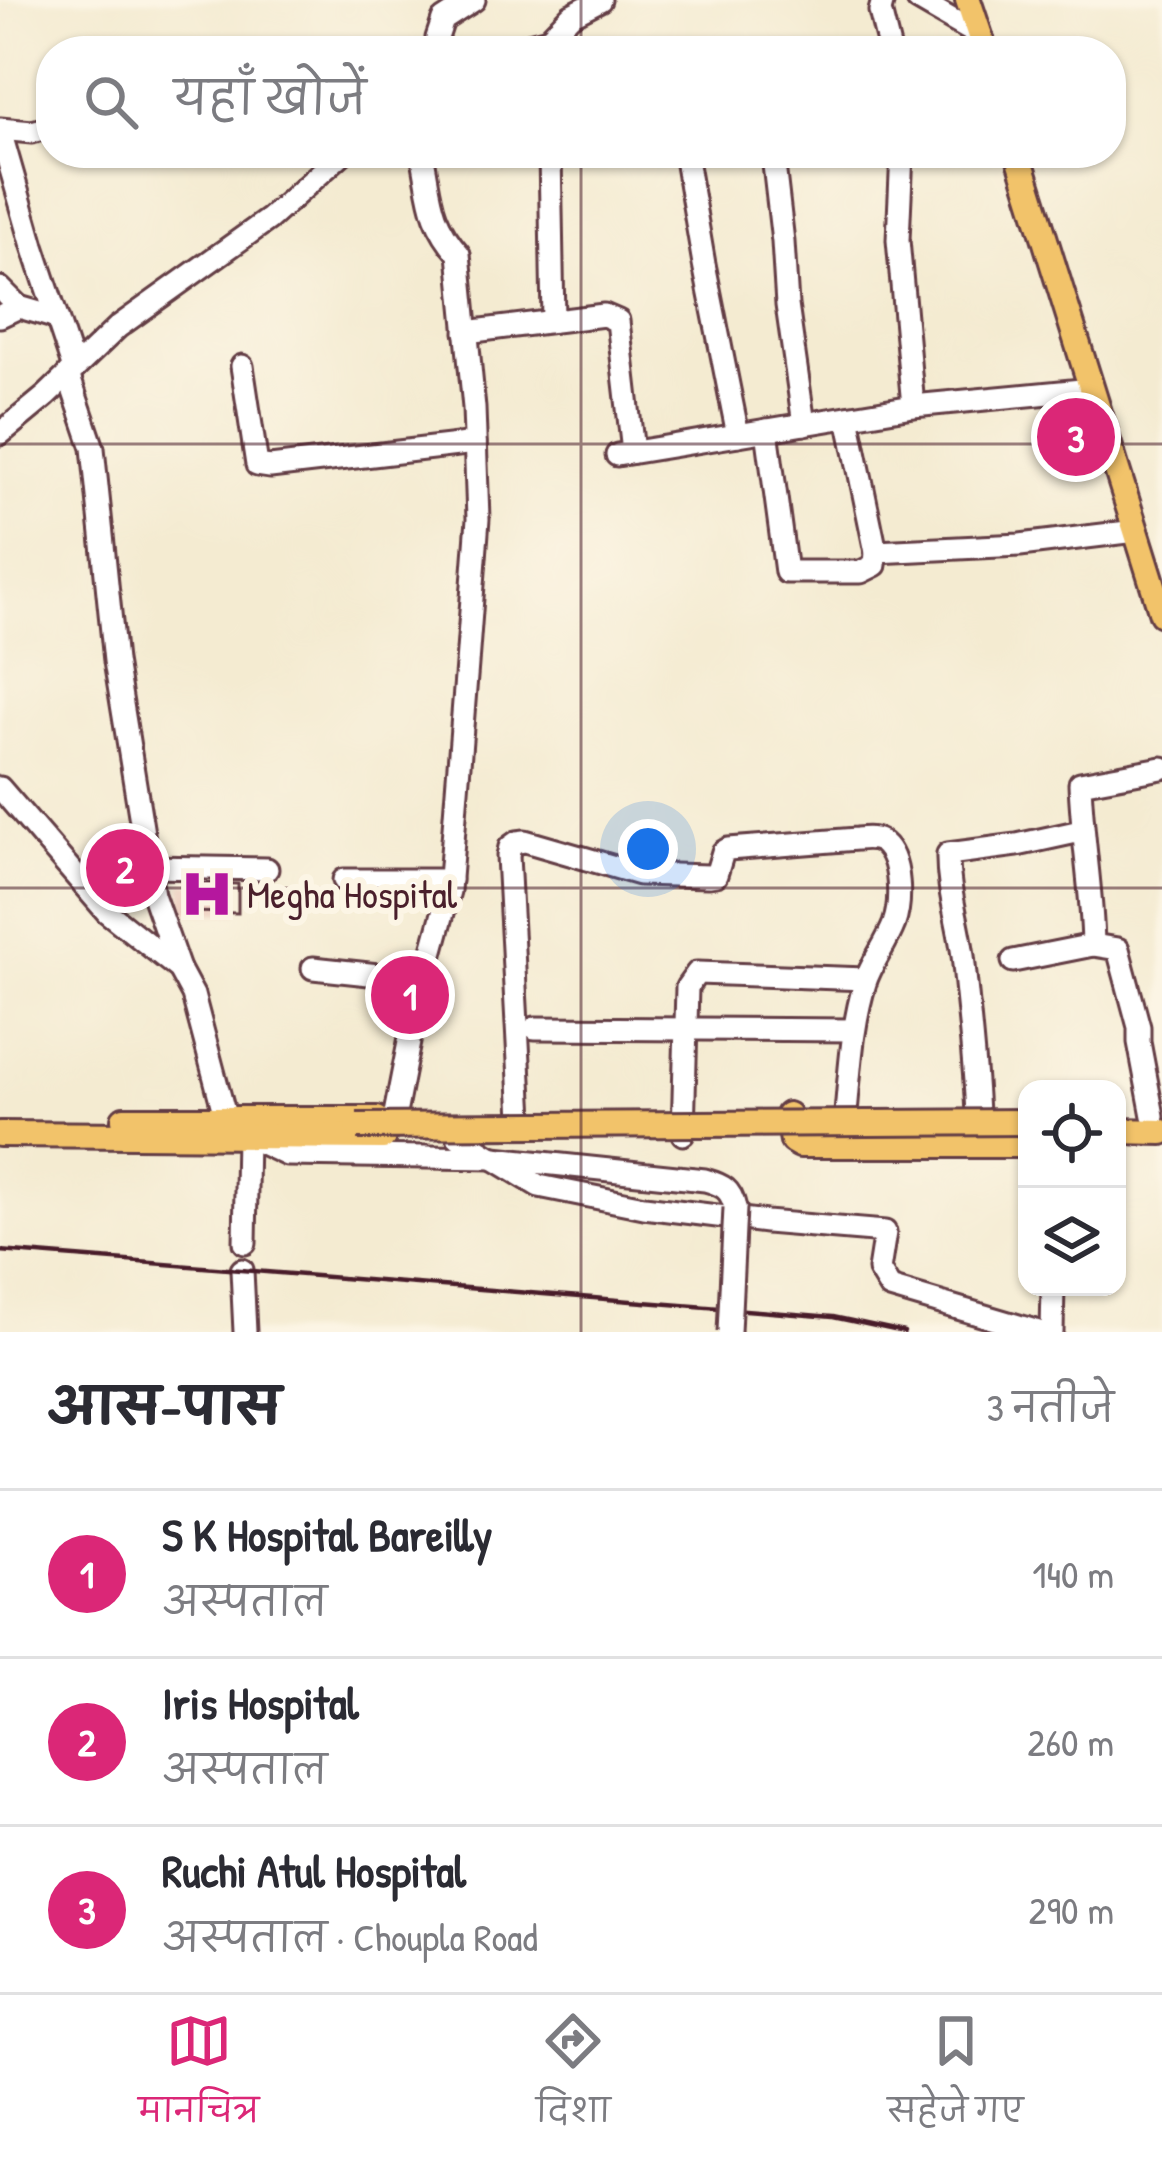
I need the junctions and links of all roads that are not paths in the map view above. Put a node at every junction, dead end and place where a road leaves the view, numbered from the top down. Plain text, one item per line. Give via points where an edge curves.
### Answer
1 (474, 0) edge
2 (600, 0) edge
3 (883, 0) edge
4 (918, 0) edge
5 (968, 0) edge
6 (447, 6) edge
7 (568, 8) edge
8 (438, 36) edge
9 (553, 36) edge
10 (886, 36) edge
11 (971, 36) edge
12 (980, 36) edge
13 (0, 130) edge
14 (36, 131) edge
15 (326, 168) edge
16 (424, 168) edge
17 (550, 168) edge
18 (688, 168) edge
19 (774, 168) edge
20 (901, 168) edge
21 (1023, 168) edge
22 (0, 288) edge
23 (9, 311) edge
24 (57, 319) junction
25 (553, 321) junction
26 (466, 332) junction
27 (242, 366) dead end
28 (71, 371) junction
29 (1092, 389) junction
30 (913, 406) junction
31 (848, 417) junction
32 (804, 424) junction
33 (767, 430) junction
34 (0, 434) edge
35 (738, 435) junction
36 (475, 443) junction
37 (1136, 531) junction
38 (876, 552) junction
39 (1162, 614) edge
40 (1162, 768) edge
41 (0, 788) edge
42 (1082, 831) junction
43 (148, 867) junction
44 (267, 869) dead end
45 (344, 880) dead end
46 (450, 880) junction
47 (1093, 944) junction
48 (1013, 961) dead end
49 (313, 968) dead end
50 (179, 970) junction
51 (866, 979) junction
52 (425, 980) junction
53 (535, 1028) dead end
54 (685, 1028) junction
55 (854, 1030) junction
56 (846, 1113) junction
57 (977, 1115) junction
58 (522, 1118) junction
59 (394, 1119) junction
60 (0, 1121) edge
61 (1018, 1121) edge
62 (1018, 1122) edge
63 (1018, 1122) edge
64 (1160, 1122) edge
65 (1126, 1124) edge
66 (683, 1125) junction
67 (238, 1128) junction
68 (793, 1130) junction
69 (0, 1134) edge
70 (458, 1137) junction
71 (1018, 1143) edge
72 (1126, 1147) edge
73 (1162, 1148) edge
74 (495, 1158) junction
75 (245, 1243) dead end
76 (242, 1270) dead end
77 (1053, 1296) edge
78 (244, 1332) edge
79 (729, 1332) edge
80 (1039, 1332) edge
81 (1052, 1332) edge

1 - 6 street
2 - 7 street
3 - 10 street
4 - 11 street
5 - 12 main road
6 - 8 street
7 - 9 street
13 - 14 street
13 - 24 street
15 - 28 street
16 - 26 street via 432,214 459,254
17 - 25 street
18 - 35 street
19 - 32 street
20 - 30 street via 898,240
21 - 29 main road
22 - 23 street
23 - 24 street
24 - 28 street
25 - 26 street
25 - 35 street via 604,314 618,321 625,453
26 - 36 street
27 - 36 street via 257,465
28 - 34 street
28 - 43 street via 93,448
29 - 30 street
29 - 37 main road
30 - 31 street
31 - 32 street
31 - 38 street
32 - 33 street
33 - 35 street
33 - 38 street via 786,572 860,572 875,565
36 - 46 street via 478,519
37 - 38 street
37 - 39 main road
40 - 42 street via 1080,783
41 - 50 street via 107,912
42 - 47 street
42 - 57 street via 948,854
43 - 44 street
43 - 50 street
45 - 46 street
46 - 52 street
47 - 48 street
47 - 64 street via 1118,949
49 - 52 street
50 - 67 street
51 - 54 street via 697,973 686,987
51 - 55 street
51 - 58 street via 898,912 897,875 882,842 728,849 709,876 639,874 517,842 508,856
52 - 59 street
53 - 54 street
54 - 55 street
54 - 66 street
55 - 56 street
56 - 57 main road
56 - 68 main road
57 - 61 main road
58 - 59 main road
58 - 66 main road
59 - 67 main road
60 - 67 main road
62 - 67 main road, bridge
63 - 68 main road
64 - 65 main road
66 - 68 main road
66 - 70 main road
67 - 69 main road
67 - 70 main road
67 - 74 street via 287,1155
67 - 75 street
68 - 71 main road
70 - 74 street
72 - 73 main road
74 - 79 street, bridge via 722,1185 735,1208
74 - 80 street via 539,1186 644,1207 885,1232 879,1270 890,1288
76 - 78 street
77 - 81 street

